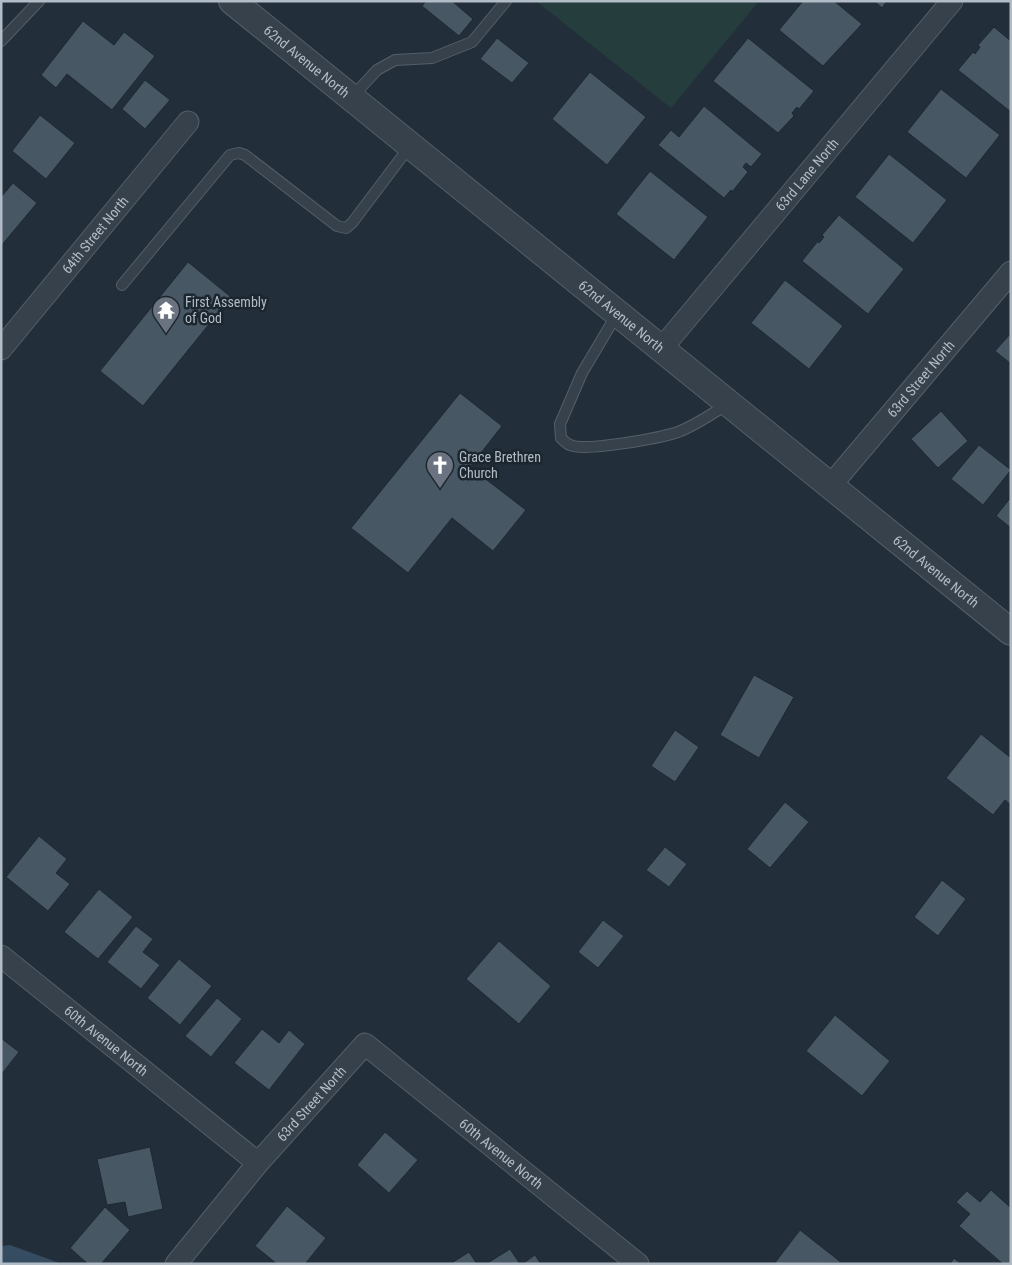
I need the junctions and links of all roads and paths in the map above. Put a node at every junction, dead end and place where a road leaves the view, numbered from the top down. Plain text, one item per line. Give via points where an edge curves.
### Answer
1 (39, 1) edge
2 (232, 1) edge
3 (506, 1) edge
4 (952, 1) edge
5 (1, 41) edge
6 (351, 97) junction
7 (188, 122) dead end
8 (410, 145) junction
9 (1011, 272) edge
10 (122, 285) dead end
11 (618, 313) junction
12 (662, 348) junction
13 (1, 349) edge
14 (729, 403) junction
15 (831, 485) junction
16 (1011, 632) edge
17 (1, 956) edge
18 (365, 1044) joint
19 (258, 1163) junction
20 (176, 1264) edge
21 (638, 1264) edge

1 - 5 lane
2 - 6 street, 62nd Avenue North
3 - 6 lane via 472,42 432,58 395,60 377,70
4 - 12 street, 63rd Lane North
6 - 8 street, 62nd Avenue North
7 - 13 street, 64th Street North
8 - 10 lane via 346,228 337,226 245,155 230,155
8 - 11 street, 62nd Avenue North
9 - 15 street, 63rd Street North
11 - 12 street, 62nd Avenue North
11 - 14 lane via 582,373 560,424 561,438 570,445 592,447 638,441 677,432
12 - 14 street, 62nd Avenue North
14 - 15 street, 62nd Avenue North
15 - 16 street, 62nd Avenue North
17 - 19 street, 60th Avenue North
18 - 19 street, 63rd Street North
18 - 21 street, 60th Avenue North
19 - 20 street, 63rd Street North

